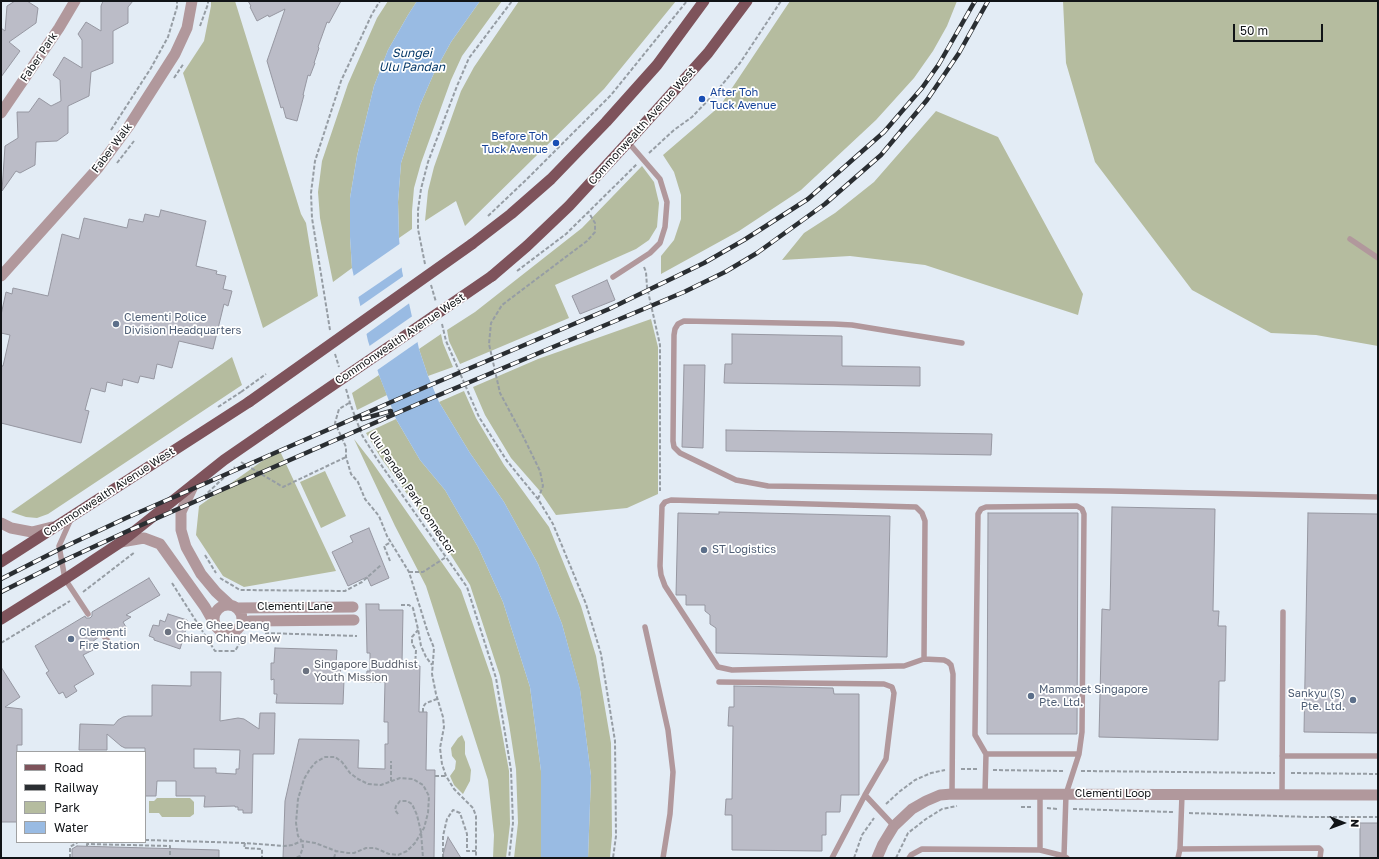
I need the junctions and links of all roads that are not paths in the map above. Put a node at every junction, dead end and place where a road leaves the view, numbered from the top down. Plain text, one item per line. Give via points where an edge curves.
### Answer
1 (75, 1) edge
2 (192, 1) edge
3 (704, 1) edge
4 (747, 1) edge
5 (1, 113) edge
6 (628, 142) junction
7 (1350, 239) dead end
8 (1378, 258) edge
9 (1, 276) edge
10 (613, 277) dead end
11 (962, 343) dead end
12 (194, 484) junction
13 (1378, 497) edge
14 (72, 516) junction
15 (1, 523) edge
16 (59, 525) junction
17 (121, 542) junction
18 (1, 562) edge
19 (65, 579) junction
20 (233, 606) junction
21 (353, 607) dead end
22 (1283, 612) dead end
23 (88, 614) dead end
24 (1, 619) edge
25 (354, 620) dead end
26 (213, 621) junction
27 (241, 624) junction
28 (645, 627) dead end
29 (103, 635) dead end
30 (112, 646) dead end
31 (924, 659) junction
32 (719, 682) dead end
33 (986, 754) junction
34 (1079, 754) junction
35 (1282, 756) junction
36 (1378, 756) edge
37 (952, 794) junction
38 (985, 794) junction
39 (1040, 794) junction
40 (1066, 794) junction
41 (865, 795) junction
42 (1182, 795) junction
43 (1282, 795) junction
44 (1378, 795) edge
45 (894, 826) junction
46 (1040, 850) junction
47 (1180, 850) junction
48 (1066, 857) edge
49 (663, 858) edge
50 (832, 858) edge
51 (877, 858) edge
52 (909, 858) edge
53 (1178, 858) edge
54 (1320, 858) edge

1 - 5 street, Faber Park
2 - 9 street, Faber Walk via 186,28 175,54 129,126 98,168
3 - 14 main road, Commonwealth Avenue West, bridge via 657,65 606,122 551,179 511,214 249,402
4 - 6 main road, Commonwealth Avenue West via 708,52
6 - 10 lane via 660,180 667,202 665,227 660,243 650,253
6 - 12 main road, Commonwealth Avenue West, bridge via 569,206 492,276 224,460
7 - 8 lane
11 - 13 lane via 852,325 684,322 678,324 674,335 674,447 680,453 736,480 768,486
12 - 17 main road, Commonwealth Avenue West
12 - 20 street via 181,512 181,530 186,547 201,574 216,592
14 - 16 main road, Commonwealth Avenue West
14 - 19 lane via 59,546
15 - 16 street via 11,528 32,532
16 - 18 main road, Commonwealth Avenue West
17 - 19 main road, Commonwealth Avenue West
17 - 26 street, Clementi Lane via 144,538 160,544
19 - 23 lane
19 - 24 main road, Commonwealth Avenue West
20 - 21 street, Clementi Lane
20 - 26 street via 225,604 217,609
20 - 27 street, Clementi Lane via 242,615
22 - 35 lane
25 - 27 street, Clementi Lane via 250,621
26 - 27 street, Clementi Lane via 218,629 227,633 235,631
28 - 49 lane via 668,730 673,772
29 - 30 lane
31 - 31 lane via 904,666 732,670 718,667 661,576 662,506 671,500 916,507 925,521
31 - 37 lane via 948,662 953,674
32 - 41 lane via 884,684 892,687 894,693 888,754
33 - 34 lane
33 - 34 lane via 975,731 978,514 986,507 1069,506 1077,506 1084,514 1082,732
33 - 38 lane
34 - 40 lane
35 - 36 lane
35 - 43 lane
37 - 38 street, Clementi Loop
37 - 45 street, Clementi Loop via 940,795 926,801 912,809
38 - 39 street, Clementi Loop
39 - 40 street, Clementi Loop
39 - 46 lane
40 - 42 street, Clementi Loop
40 - 48 lane
41 - 45 lane
41 - 50 lane
42 - 43 street, Clementi Loop
42 - 47 lane
43 - 44 street, Clementi Loop
45 - 51 street, Clementi Loop
46 - 48 lane
46 - 52 lane via 922,849
47 - 53 lane
47 - 54 lane via 1319,848

